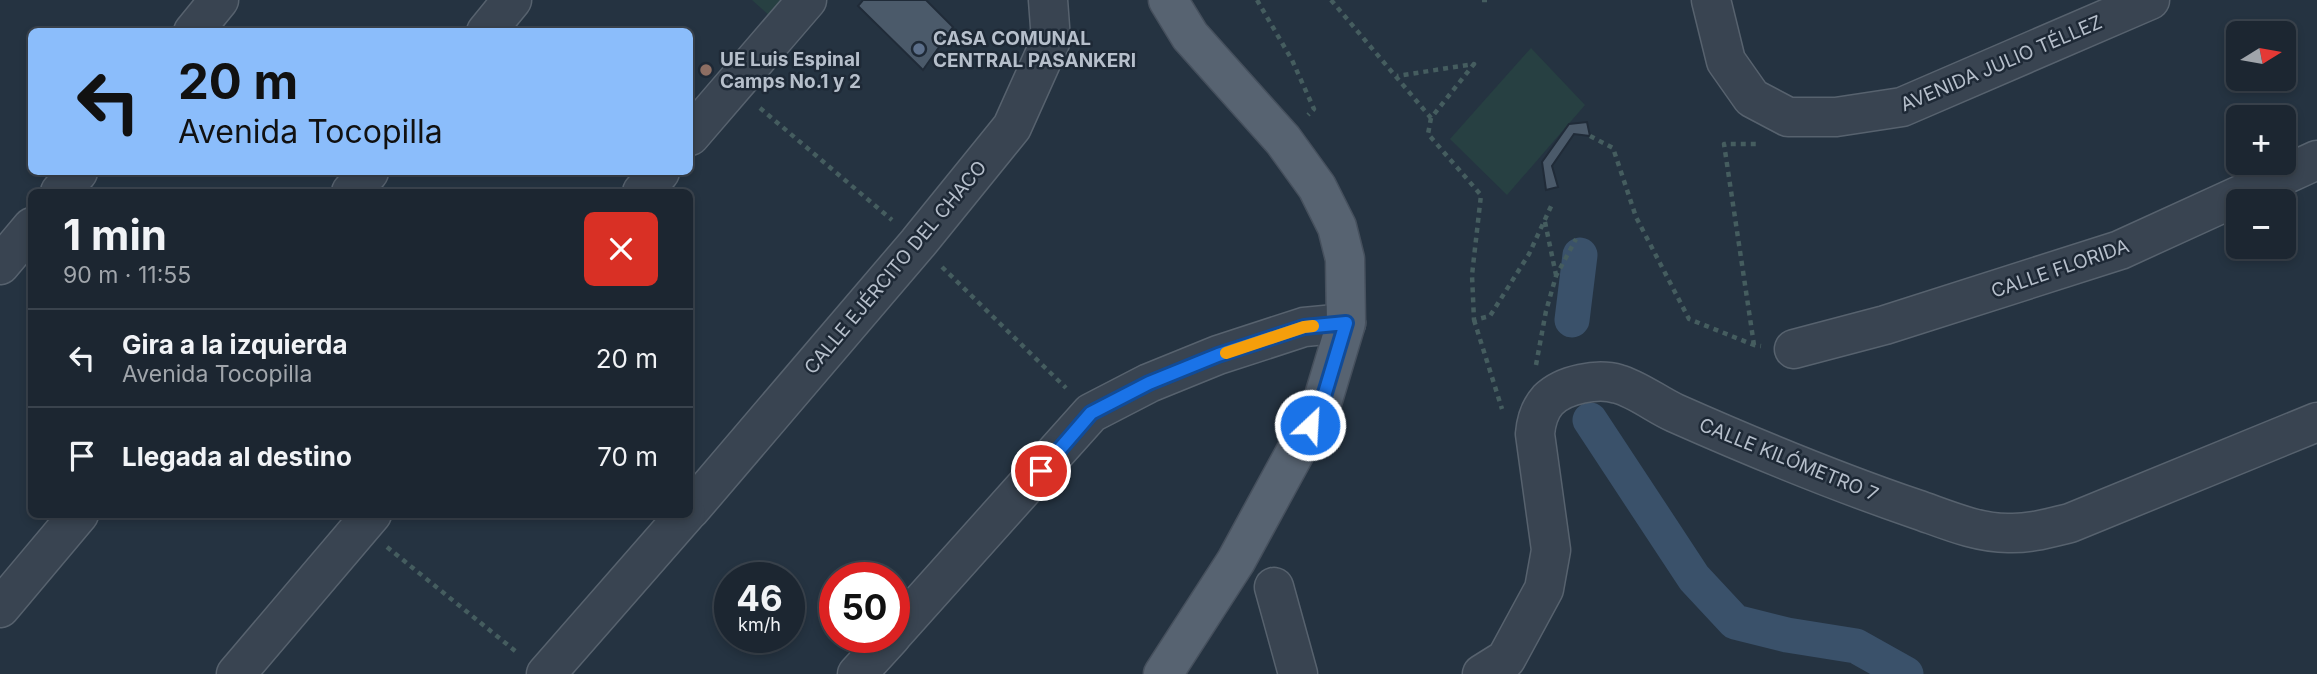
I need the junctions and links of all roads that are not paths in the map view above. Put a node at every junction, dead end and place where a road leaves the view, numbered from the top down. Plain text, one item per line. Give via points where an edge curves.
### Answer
1 (219, 0) edge
2 (512, 0) edge
3 (807, 0) edge
4 (1048, 0) edge
5 (1168, 0) edge
6 (1711, 0) edge
7 (2150, 0) edge
8 (196, 28) edge
9 (489, 28) edge
10 (693, 133) edge
11 (2317, 160) edge
12 (75, 175) edge
13 (366, 175) edge
14 (657, 175) edge
15 (63, 189) edge
16 (354, 189) edge
17 (645, 189) edge
18 (19, 226) edge
19 (0, 265) edge
20 (1346, 323) junction
21 (1794, 349) dead end
22 (2317, 422) edge
23 (693, 506) edge
24 (76, 518) edge
25 (682, 518) edge
26 (366, 521) edge
27 (1274, 587) dead end
28 (0, 608) edge
29 (910, 616) edge
30 (876, 653) edge
31 (535, 665) edge
32 (1502, 669) edge
33 (236, 674) edge
34 (857, 674) edge
35 (1163, 674) edge
36 (1298, 674) edge

1 - 8 street
2 - 9 street
3 - 10 street
4 - 23 street, CALLE EJÉRCITO DEL CHACO via 1051,40 1012,127
5 - 20 main road via 1190,36 1283,140 1317,187 1337,227 1345,259
6 - 7 street, AVENIDA JULIO TÉLLEZ via 1726,61 1752,98 1788,117 1836,117 1902,107
11 - 21 street, CALLE FLORIDA via 2120,250
12 - 15 street
13 - 16 street
14 - 17 street
18 - 19 street
20 - 29 street via 1304,327 1218,355 1091,413
20 - 35 main road via 1322,403 1236,561
22 - 32 street, CALLE KILÓMETRO 7 via 2070,523 2006,534 1970,527 1861,490 1671,412 1619,384 1580,385 1549,400 1536,422 1550,550 1544,589
24 - 28 street
25 - 31 street
26 - 33 street
27 - 36 street
30 - 34 street

